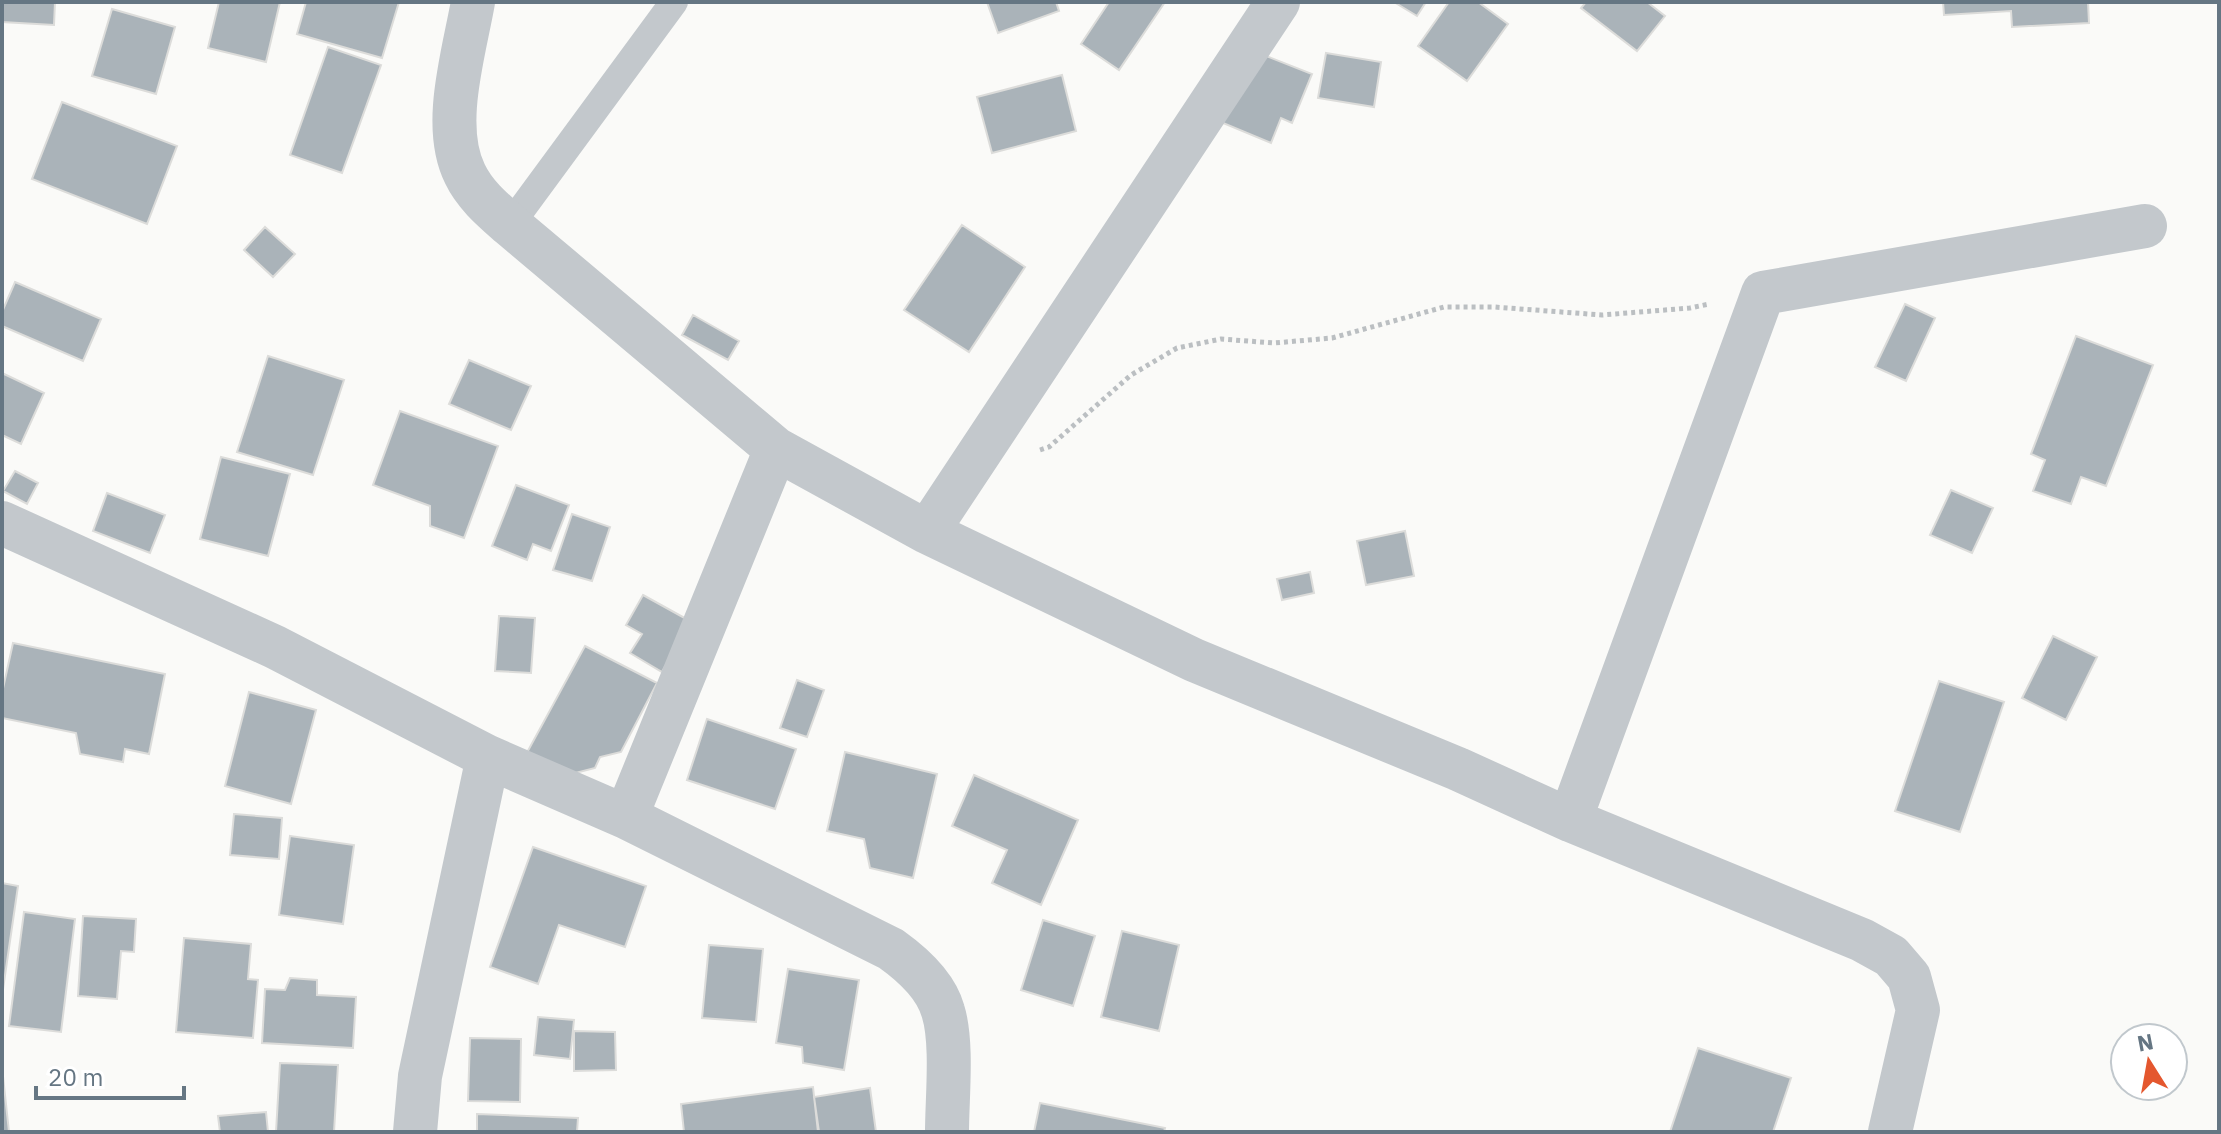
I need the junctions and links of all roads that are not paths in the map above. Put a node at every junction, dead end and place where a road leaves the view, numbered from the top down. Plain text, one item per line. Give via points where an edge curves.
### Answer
1 (473, 2) edge
2 (674, 2) edge
3 (1278, 2) edge
4 (510, 225) junction
5 (2145, 226) dead end
6 (776, 449) junction
7 (4, 528) edge
8 (927, 532) junction
9 (488, 757) junction
10 (626, 817) junction
11 (1570, 820) junction
12 (415, 1132) edge
13 (947, 1132) edge
14 (1890, 1132) edge

1 - 4 street via 454,141 465,174
2 - 4 lane
3 - 8 street
4 - 6 street
5 - 11 street via 1763,293
6 - 8 street
6 - 10 street
7 - 9 street via 275,647
8 - 11 street via 1194,660
9 - 10 street
9 - 12 street via 420,1076
10 - 13 street via 911,963 943,1010
11 - 14 street via 1891,956 1909,977 1918,1010

